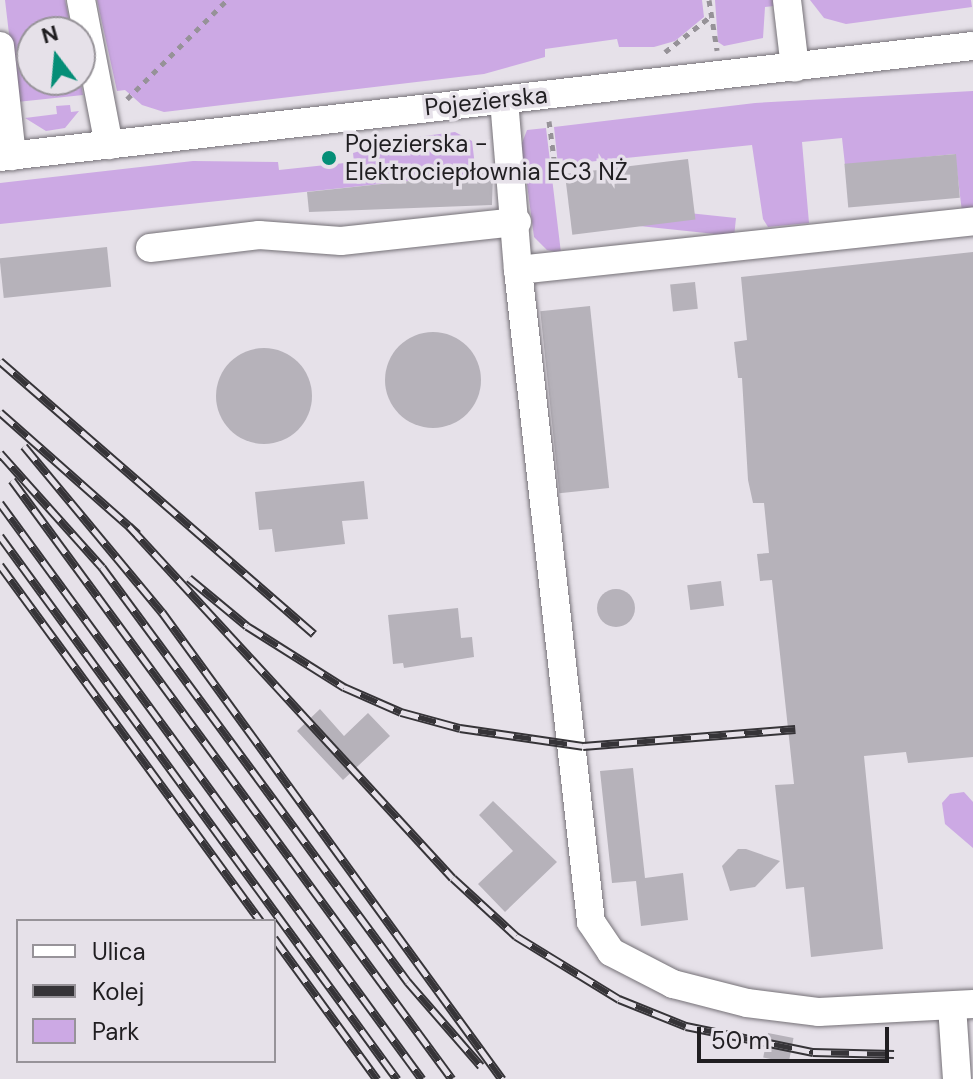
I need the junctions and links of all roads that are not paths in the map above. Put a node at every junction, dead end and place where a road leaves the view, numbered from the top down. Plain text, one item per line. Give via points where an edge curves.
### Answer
1 (81, 0) edge
2 (787, 0) edge
3 (0, 46) edge
4 (973, 46) edge
5 (795, 68) junction
6 (504, 100) junction
7 (109, 145) junction
8 (6, 156) edge
9 (973, 221) edge
10 (517, 222) junction
11 (150, 248) dead end
12 (518, 270) junction
13 (962, 1005) edge
14 (957, 1079) edge

1 - 7 street
2 - 5 street
3 - 8 street
4 - 5 street, Pojezierska
5 - 6 street, Pojezierska
6 - 7 street, Pojezierska
6 - 10 street
7 - 8 street, Pojezierska
9 - 12 street
10 - 11 street via 341,241 259,235
10 - 12 street
12 - 13 street via 591,922 611,952 673,984 747,1003 819,1012
13 - 14 street

